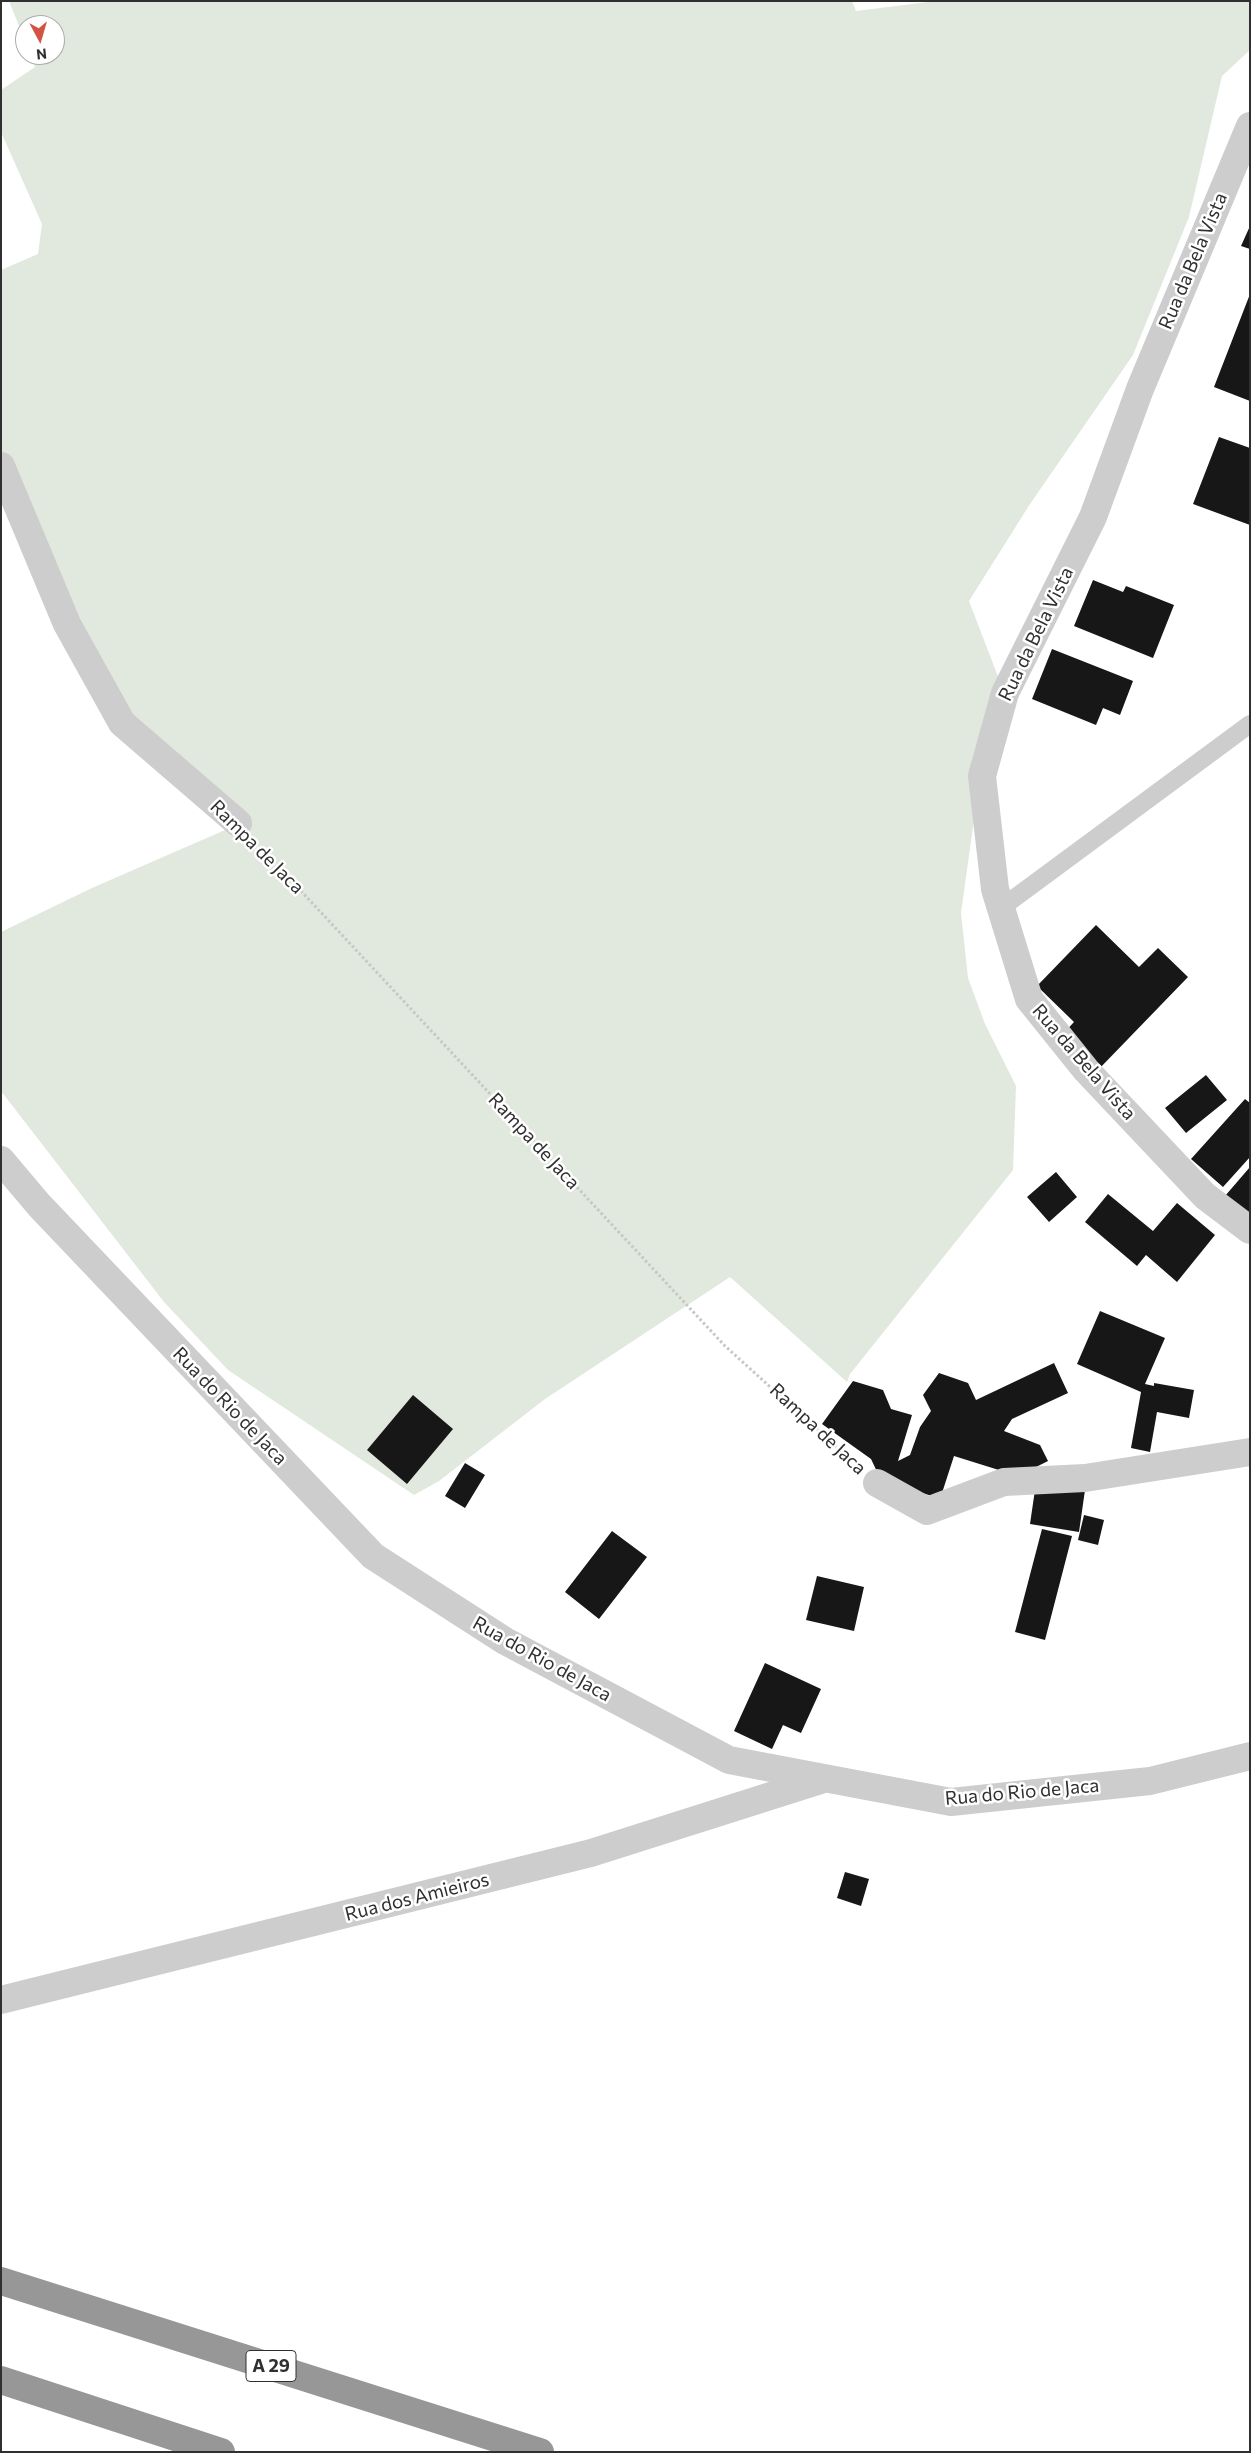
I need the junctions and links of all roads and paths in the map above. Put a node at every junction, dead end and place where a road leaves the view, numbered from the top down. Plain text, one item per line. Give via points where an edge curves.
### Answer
1 (1250, 126) edge
2 (1, 466) edge
3 (1250, 724) edge
4 (238, 823) joint
5 (1001, 908) junction
6 (1, 1160) edge
7 (1250, 1230) edge
8 (1250, 1452) edge
9 (877, 1483) joint
10 (1250, 1756) edge
11 (828, 1778) junction
12 (1, 2000) edge
13 (1, 2281) edge
14 (1, 2380) edge
15 (222, 2452) edge
16 (540, 2452) edge

1 - 5 street, Rua da Bela Vista via 1140,389 1093,517 1005,693 982,776 995,889
2 - 4 street, Rampa de Jaca via 67,624 122,723
3 - 5 lane
4 - 9 path, Rampa de Jaca via 725,1346
5 - 7 street, Rua da Bela Vista via 1029,999 1086,1070 1205,1196
6 - 11 street, Rua do Rio de Jaca via 39,1205 373,1556 505,1642 729,1760
8 - 9 street, Rampa de Jaca via 1085,1478 1004,1482 927,1511
10 - 11 street, Rua do Rio de Jaca via 1150,1781 951,1802
11 - 12 street, Rua dos Amieiros via 591,1853
13 - 16 highway, A 29
14 - 15 highway

